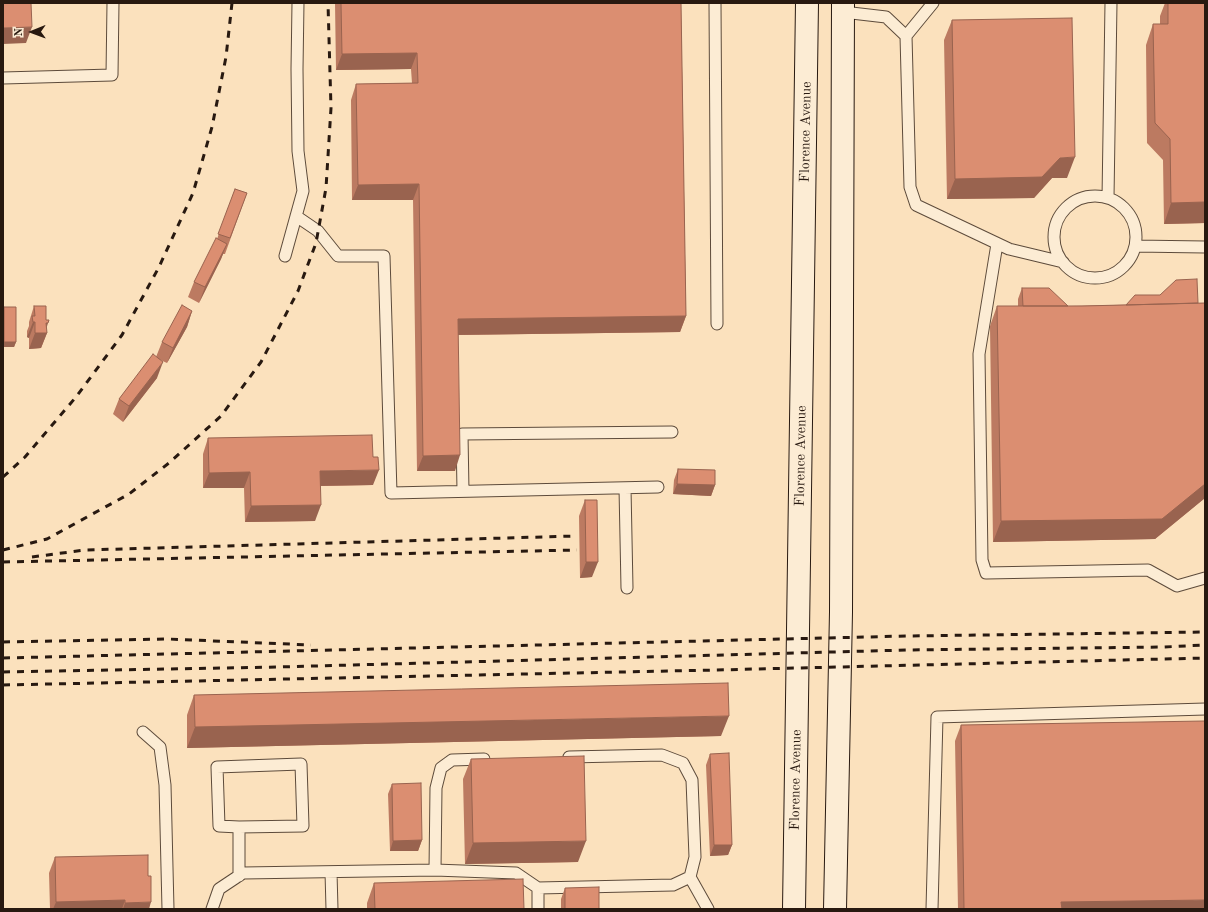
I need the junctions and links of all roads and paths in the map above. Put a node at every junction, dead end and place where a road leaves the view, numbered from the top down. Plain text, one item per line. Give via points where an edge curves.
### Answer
1 (113, 3) edge
2 (298, 3) edge
3 (715, 3) edge
4 (808, 3) edge
5 (933, 3) edge
6 (1111, 3) edge
7 (843, 8) edge
8 (906, 36) junction
9 (3, 78) edge
10 (1108, 198) junction
11 (296, 216) junction
12 (997, 244) junction
13 (1135, 246) junction
14 (1205, 247) edge
15 (285, 256) dead end
16 (1063, 262) junction
17 (717, 324) dead end
18 (672, 432) dead end
19 (658, 487) dead end
20 (625, 488) junction
21 (463, 491) junction
22 (1205, 578) edge
23 (627, 588) dead end
24 (1205, 709) edge
25 (143, 732) dead end
26 (561, 758) edge
27 (498, 759) edge
28 (239, 827) junction
29 (435, 870) junction
30 (332, 872) junction
31 (239, 876) junction
32 (690, 877) junction
33 (538, 888) junction
34 (168, 909) edge
35 (212, 909) edge
36 (332, 909) edge
37 (538, 909) edge
38 (708, 909) edge
39 (794, 909) edge
40 (835, 909) edge
41 (932, 909) edge

1 - 9 lane via 112,75
2 - 11 lane via 298,150 303,191
3 - 17 lane
4 - 39 main road, Florence Avenue
5 - 8 lane
6 - 10 lane
7 - 8 lane via 886,17
7 - 40 main road via 841,612
8 - 12 lane via 910,188 916,205
10 - 13 lane via 1120,204 1129,214 1135,225
10 - 16 lane via 1081,198 1069,205 1060,216 1054,242 1058,256
11 - 15 lane
11 - 21 lane via 318,231 338,256 384,256 391,493
12 - 16 lane
12 - 22 lane via 979,354 982,560 986,573 1148,570 1177,586
13 - 14 lane
13 - 16 lane via 1126,263 1116,272 1104,277 1091,278 1078,274
18 - 21 lane via 462,434
19 - 20 lane
20 - 21 lane
20 - 23 lane
24 - 41 lane via 937,716
25 - 34 lane via 160,747 165,785
26 - 32 lane via 662,755 683,763 692,780 695,857
27 - 29 lane via 452,760 441,768 436,788
28 - 28 lane via 303,826 301,764 217,767 219,826
28 - 31 lane
29 - 30 lane
29 - 33 lane via 516,873
30 - 31 lane via 243,873
30 - 36 lane
31 - 35 lane via 219,889
32 - 33 lane via 673,885
32 - 38 lane
33 - 37 lane

